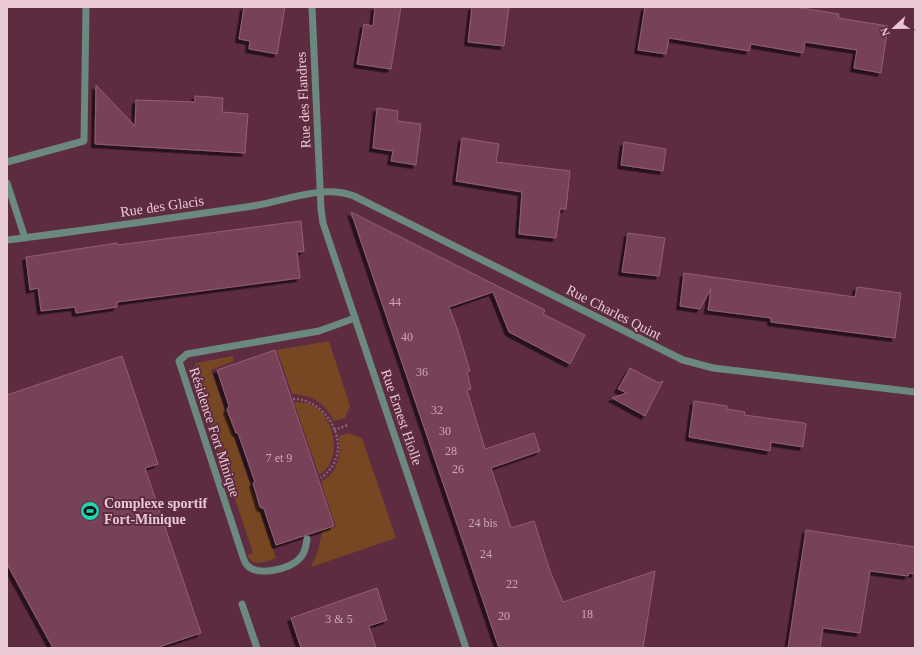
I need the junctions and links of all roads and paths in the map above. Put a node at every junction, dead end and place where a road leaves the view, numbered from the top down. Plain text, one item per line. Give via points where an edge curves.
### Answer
1 (86, 7) edge
2 (312, 7) edge
3 (7, 162) edge
4 (7, 184) edge
5 (320, 192) junction
6 (25, 238) junction
7 (7, 240) edge
8 (355, 318) junction
9 (915, 392) edge
10 (293, 399) dead end
11 (348, 425) dead end
12 (334, 430) junction
13 (321, 478) dead end
14 (307, 539) dead end
15 (242, 604) dead end
16 (257, 648) edge
17 (466, 648) edge

1 - 3 street via 84,141
2 - 5 street, Rue des Flandres
4 - 6 street
5 - 6 street, Rue des Glacis via 255,206
5 - 8 street, Rue Ernest Hiolle via 323,223
5 - 9 street, Rue Charles Quint via 339,192 354,196 683,360 713,368
6 - 7 street, Rue des Glacis
8 - 14 street, Résidence Fort Minique via 319,331 187,354 179,361 247,566 255,570 272,571 296,562 305,551
8 - 17 street, Rue Ernest Hiolle
10 - 12 path via 309,400 322,409
11 - 12 path
12 - 13 path via 337,446 335,461 328,473
15 - 16 street

